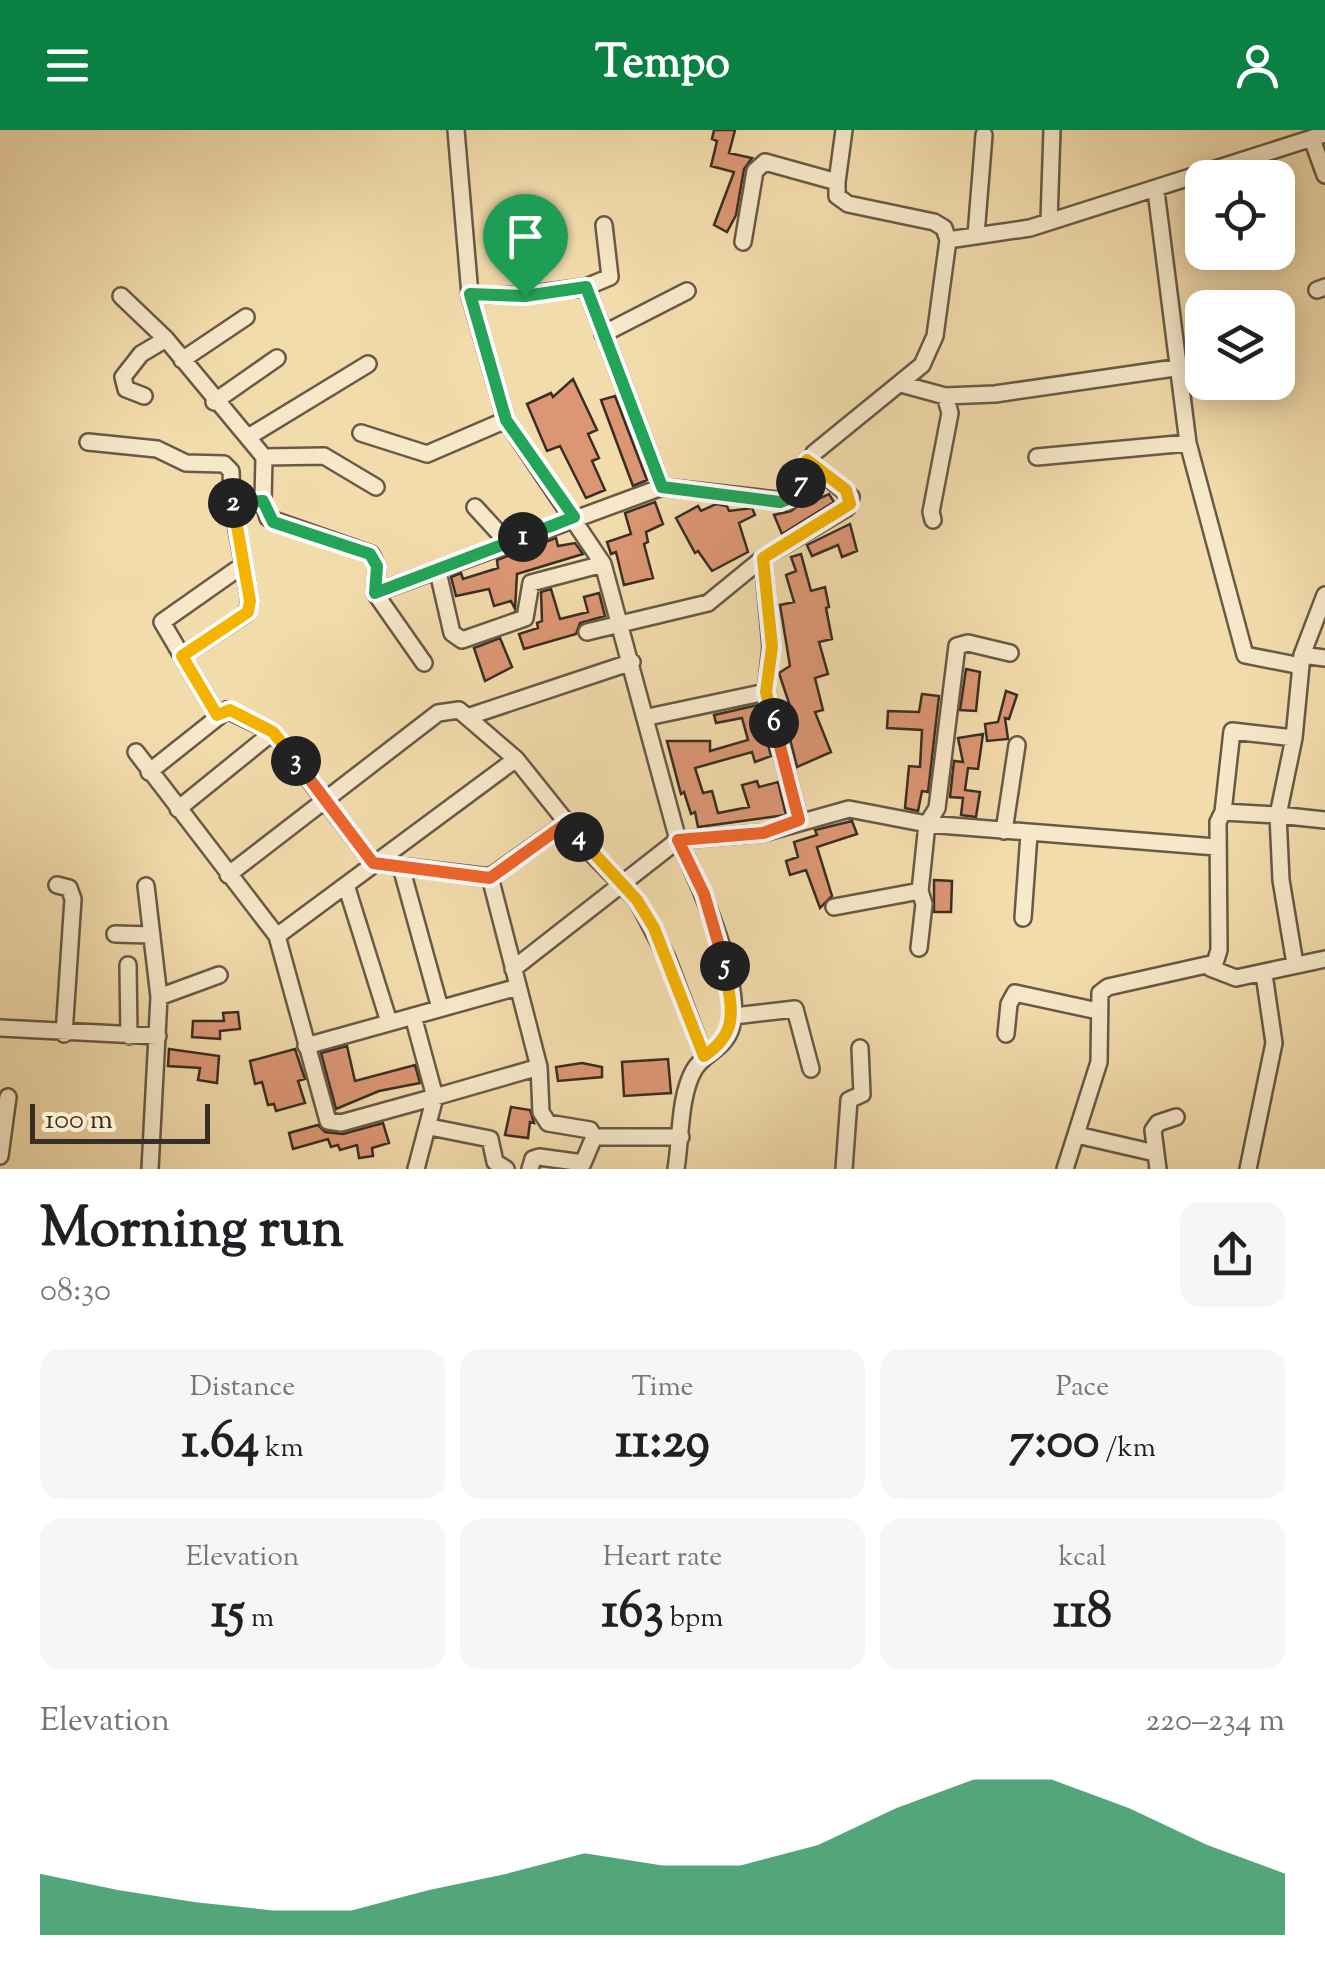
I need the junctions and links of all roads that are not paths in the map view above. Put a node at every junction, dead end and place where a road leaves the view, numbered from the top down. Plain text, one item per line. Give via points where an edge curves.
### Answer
1 (456, 130) edge
2 (844, 130) edge
3 (1052, 130) edge
4 (984, 135) dead end
5 (1319, 136) edge
6 (1325, 175) edge
7 (837, 182) junction
8 (1156, 191) junction
9 (1049, 221) junction
10 (604, 225) dead end
11 (976, 234) junction
12 (948, 240) junction
13 (743, 242) dead end
14 (586, 287) junction
15 (687, 291) dead end
16 (470, 294) junction
17 (121, 296) dead end
18 (246, 317) dead end
19 (603, 334) junction
20 (166, 339) junction
21 (278, 358) dead end
22 (182, 360) junction
23 (368, 364) dead end
24 (1185, 366) edge
25 (1176, 367) junction
26 (900, 384) junction
27 (144, 396) dead end
28 (945, 396) junction
29 (214, 402) junction
30 (506, 420) junction
31 (360, 434) dead end
32 (250, 436) junction
33 (88, 442) dead end
34 (1188, 443) junction
35 (264, 457) junction
36 (1037, 457) dead end
37 (807, 460) junction
38 (376, 487) dead end
39 (662, 487) junction
40 (232, 501) junction
41 (263, 501) junction
42 (475, 507) dead end
43 (574, 517) junction
44 (934, 520) dead end
45 (508, 543) junction
46 (763, 558) junction
47 (244, 564) junction
48 (603, 564) junction
49 (438, 572) junction
50 (375, 593) junction
51 (1325, 595) edge
52 (622, 624) junction
53 (587, 632) dead end
54 (1010, 653) dead end
55 (182, 656) junction
56 (1325, 658) edge
57 (1301, 660) junction
58 (632, 662) junction
59 (424, 663) dead end
60 (766, 692) junction
61 (217, 715) junction
62 (470, 716) junction
63 (648, 717) junction
64 (273, 732) junction
65 (1294, 738) junction
66 (1017, 744) dead end
67 (136, 752) dead end
68 (516, 760) junction
69 (149, 772) junction
70 (324, 797) junction
71 (178, 810) junction
72 (1223, 812) junction
73 (1278, 815) junction
74 (799, 820) junction
75 (1325, 820) edge
76 (568, 822) junction
77 (927, 824) junction
78 (1004, 831) junction
79 (1029, 834) junction
80 (678, 840) junction
81 (1216, 846) junction
82 (373, 863) junction
83 (401, 867) junction
84 (228, 875) junction
85 (490, 878) junction
86 (57, 885) dead end
87 (346, 885) junction
88 (146, 886) dead end
89 (622, 886) junction
90 (920, 891) junction
91 (834, 907) dead end
92 (1023, 918) dead end
93 (115, 934) dead end
94 (152, 934) junction
95 (278, 936) junction
96 (920, 948) dead end
97 (1325, 959) edge
98 (1296, 964) junction
99 (128, 965) dead end
100 (1210, 968) junction
101 (513, 969) junction
102 (1264, 974) junction
103 (219, 975) dead end
104 (518, 987) junction
105 (159, 997) junction
106 (440, 1008) junction
107 (1098, 1011) junction
108 (413, 1016) junction
109 (734, 1016) junction
110 (388, 1022) junction
111 (0, 1028) edge
112 (64, 1034) junction
113 (1006, 1034) dead end
114 (130, 1036) junction
115 (158, 1036) junction
116 (306, 1046) junction
117 (860, 1048) dead end
118 (704, 1056) junction
119 (539, 1067) junction
120 (810, 1069) dead end
121 (8, 1098) dead end
122 (435, 1098) junction
123 (1176, 1117) dead end
124 (430, 1128) junction
125 (1077, 1135) junction
126 (681, 1137) junction
127 (594, 1138) junction
128 (0, 1156) edge
129 (1157, 1161) edge
130 (150, 1169) edge
131 (416, 1169) edge
132 (506, 1169) edge
133 (530, 1169) edge
134 (676, 1169) edge
135 (844, 1169) edge
136 (1065, 1169) edge
137 (1248, 1169) edge

1 - 16 street
2 - 7 street
3 - 9 street
4 - 11 street
5 - 6 street
5 - 8 street
7 - 12 street via 842,202 934,222
7 - 13 street via 769,162 759,165
8 - 9 street
8 - 25 street
9 - 11 street
10 - 14 street via 610,277
11 - 12 street
12 - 26 street via 935,336 922,365
14 - 16 street via 525,296
14 - 19 street
15 - 19 street
16 - 30 street
17 - 20 street
18 - 22 street
19 - 39 street
20 - 22 street
20 - 27 street via 141,354 123,377 126,389
21 - 29 street
22 - 29 street
23 - 32 street
24 - 25 street
25 - 28 street
25 - 34 street
26 - 28 street
26 - 37 street
28 - 44 street via 950,413 930,512
29 - 32 street
30 - 31 street via 427,454
30 - 43 street
32 - 35 street
33 - 40 street via 157,449 186,463 224,464
34 - 36 street
34 - 57 street via 1246,654
35 - 38 street via 324,456
35 - 41 street
37 - 39 street via 798,492 788,501
37 - 46 street via 846,490 850,504
39 - 43 street
40 - 41 street
40 - 47 street
41 - 50 street via 273,522 370,554 377,566
42 - 45 street
43 - 45 street
43 - 48 street
45 - 49 street
46 - 52 street via 708,603
46 - 60 street via 772,647
47 - 55 street via 250,601 243,620
47 - 55 street via 162,622
48 - 49 street via 536,580 528,589 525,618 462,640 452,633
48 - 52 street
49 - 50 street
50 - 59 street
51 - 57 street
52 - 53 street
52 - 58 street
54 - 77 street via 958,646 937,808
55 - 61 street
56 - 57 street
57 - 65 street
58 - 62 street
58 - 63 street
60 - 63 street
60 - 74 street
61 - 64 street via 230,710
61 - 69 street
62 - 68 street
62 - 70 street via 438,713
63 - 80 street
64 - 70 street
64 - 71 street
65 - 72 street via 1232,731
65 - 73 street
66 - 78 street
67 - 69 street
68 - 76 street
68 - 82 street
69 - 71 street
70 - 82 street
70 - 84 street
71 - 84 street
72 - 73 street
72 - 81 street
73 - 75 street
73 - 98 street
74 - 77 street via 850,809
74 - 80 street via 763,833
76 - 85 street
76 - 89 street
77 - 78 street
77 - 90 street
78 - 79 street
79 - 81 street
79 - 92 street
80 - 89 street
80 - 109 street via 718,930
81 - 100 street via 1218,954
82 - 83 street
82 - 87 street
83 - 85 street
83 - 106 street
84 - 95 street
85 - 101 street
86 - 112 street via 69,888 73,899
87 - 95 street
87 - 110 street
88 - 94 street
89 - 101 street
89 - 118 street via 654,928
90 - 91 street
90 - 96 street
93 - 94 street
94 - 105 street
95 - 116 street
97 - 98 street
98 - 102 street
99 - 114 street
100 - 102 street via 1228,977
100 - 107 street via 1108,987
101 - 104 street
102 - 137 street via 1274,1043
103 - 105 street
104 - 106 street
104 - 119 street
105 - 115 street
106 - 108 street
107 - 113 street via 1015,993
107 - 125 street via 1099,1062
108 - 110 street
108 - 122 street
109 - 118 street via 724,1042
109 - 120 street via 796,1009
110 - 116 street
111 - 112 street
112 - 114 street
114 - 115 street
115 - 130 street
116 - 122 street via 325,1117 333,1124
117 - 135 street via 864,1091 849,1100
118 - 126 street via 691,1075
119 - 122 street
119 - 127 street via 544,1121 590,1130
121 - 128 street
122 - 124 street
123 - 129 street via 1155,1126
124 - 131 street
124 - 132 street via 490,1139 495,1162
125 - 129 street
125 - 136 street
126 - 127 street
126 - 134 street
127 - 133 street via 583,1162 539,1157

